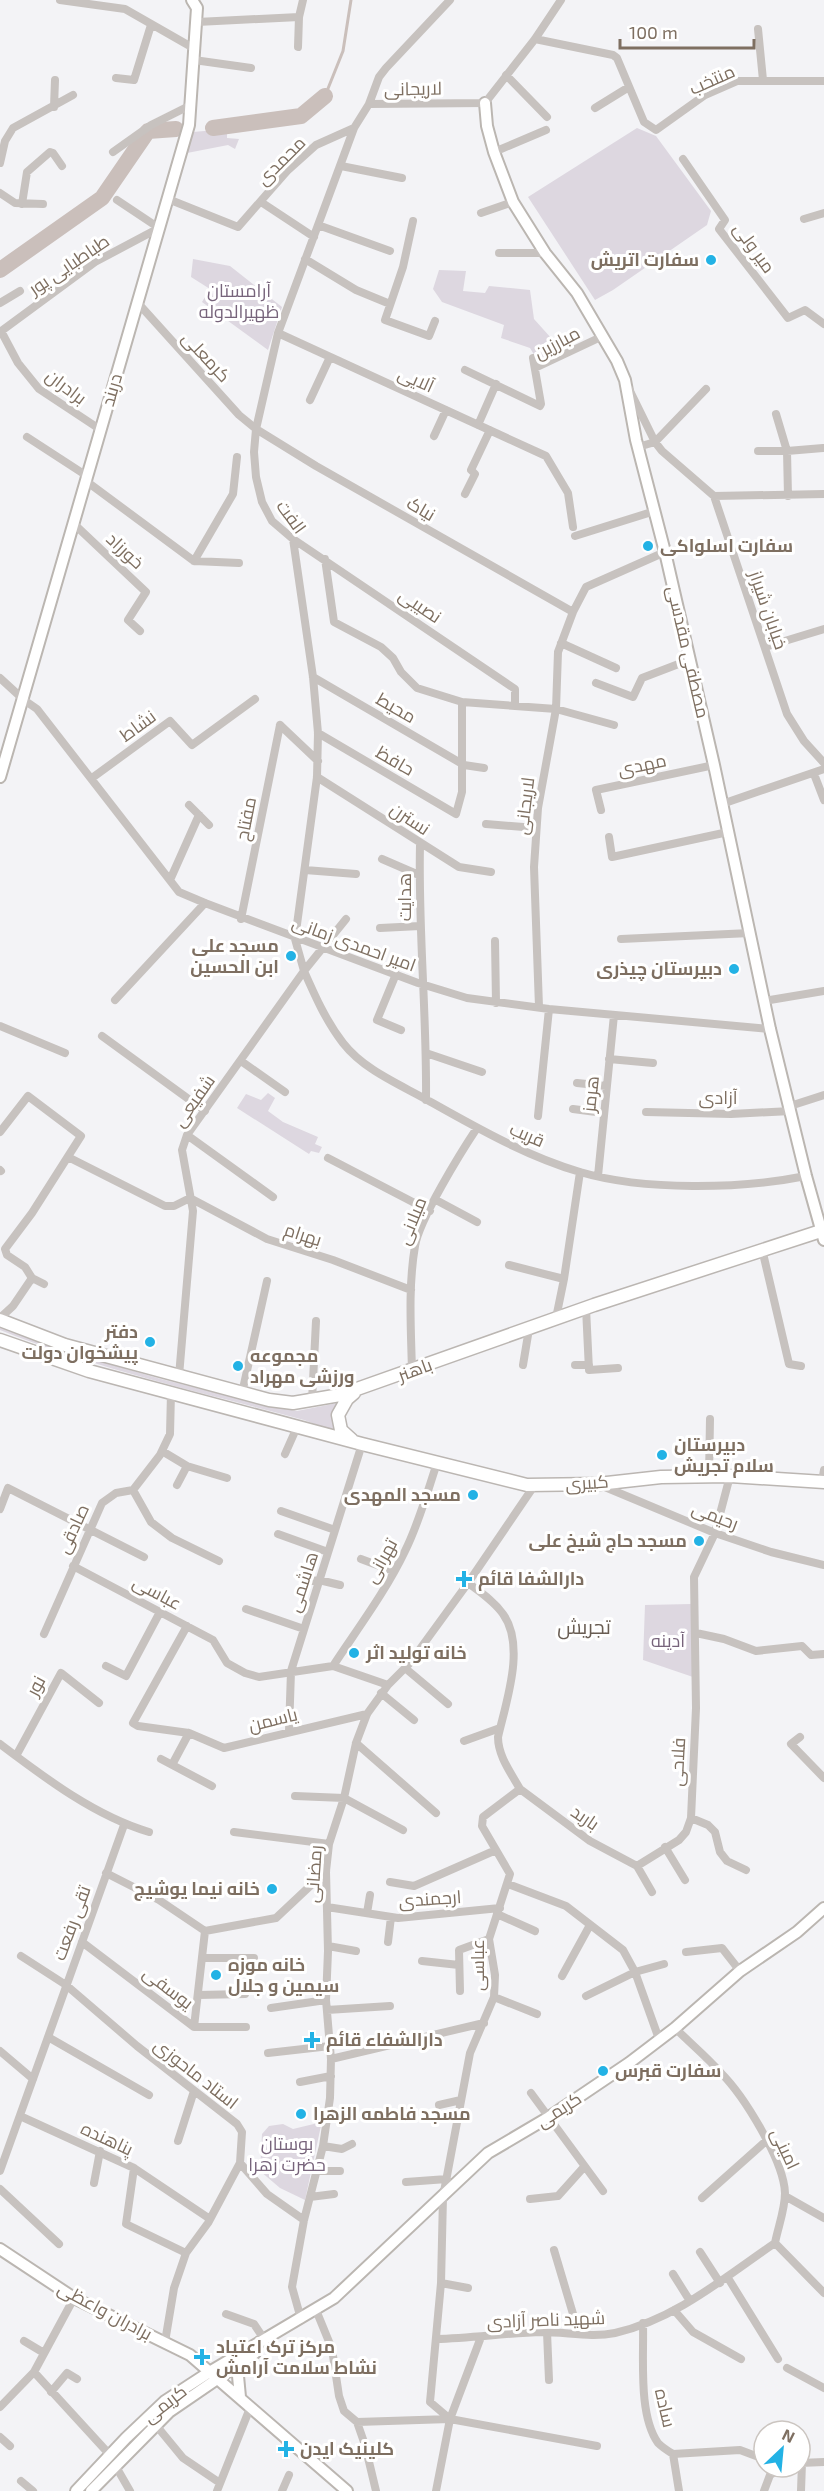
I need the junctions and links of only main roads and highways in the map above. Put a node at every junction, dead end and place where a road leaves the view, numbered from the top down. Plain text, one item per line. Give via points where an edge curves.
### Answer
1 (197, 3) edge
2 (485, 103) road end
3 (0, 775) edge
4 (823, 1233) edge
5 (0, 1319) edge
6 (0, 1340) edge
7 (368, 1386) junction
8 (358, 1443) junction
9 (823, 1478) edge
10 (824, 1908) edge
11 (0, 2249) edge
12 (301, 2319) junction
13 (243, 2360) junction
14 (215, 2375) junction
15 (240, 2397) junction
16 (112, 2460) junction
17 (76, 2491) edge
18 (91, 2491) edge
19 (347, 2491) edge

1 - 3 main road, دربند via 189,125
2 - 4 main road, مصطفی مقدسی via 494,152 513,202 545,253 577,293 625,380 770,1029
4 - 7 main road, باهنر via 762,1249 556,1318
5 - 7 main road, باهنر via 65,1345 282,1402 312,1401
6 - 8 main road via 89,1371
7 - 8 main road via 347,1399 338,1415 341,1430
8 - 9 main road, کبیری via 534,1486 661,1477
10 - 12 main road, کریمی via 629,2063 488,2153 334,2298
11 - 14 main road, برادران واعظی via 75,2298 190,2355
12 - 13 main road, کریمی via 284,2335
12 - 14 main road, کریمی via 264,2339
13 - 14 main road, کریمی
13 - 15 main road via 238,2376
14 - 15 main road, برادران واعظی
14 - 16 main road, کریمی
14 - 16 main road, کریمی via 151,2412
15 - 19 main road, برادران واعظی
16 - 17 main road, کریمی
16 - 18 main road, کریمی

